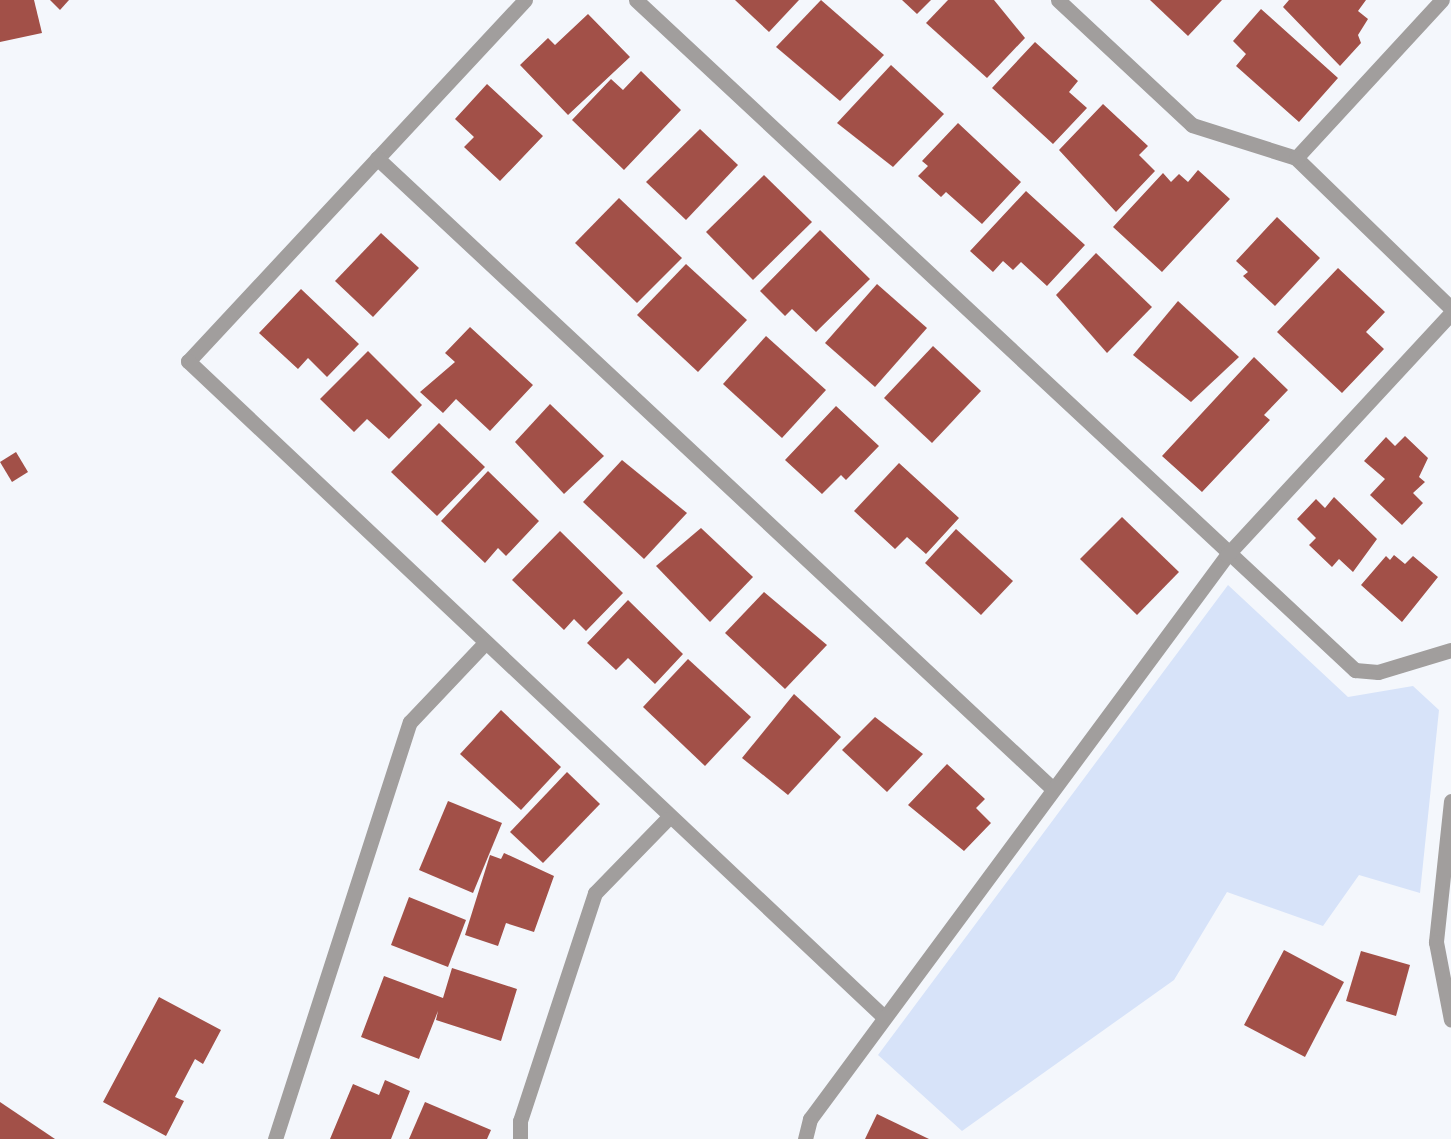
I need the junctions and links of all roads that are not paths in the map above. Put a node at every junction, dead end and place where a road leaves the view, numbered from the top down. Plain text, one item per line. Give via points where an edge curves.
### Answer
1 (525, 0) edge
2 (636, 0) edge
3 (1058, 0) edge
4 (1440, 1) edge
5 (377, 158) junction
6 (1296, 159) junction
7 (1451, 308) edge
8 (1451, 313) edge
9 (1227, 555) junction
10 (485, 644) junction
11 (1451, 650) edge
12 (1053, 789) junction
13 (1451, 801) edge
14 (667, 819) junction
15 (884, 1017) junction
16 (1451, 1020) edge
17 (274, 1139) edge
18 (520, 1139) edge
19 (806, 1139) edge

1 - 5 street
2 - 9 street
3 - 6 street via 1192,125
4 - 6 street
5 - 10 street via 188,361
5 - 12 street
6 - 7 street
8 - 9 street
9 - 11 street via 1355,670 1378,672
9 - 12 street
10 - 14 street
10 - 17 street via 410,722
12 - 15 street
13 - 16 street via 1436,942
14 - 15 street
14 - 18 street via 595,893 520,1121
15 - 19 street via 810,1119

